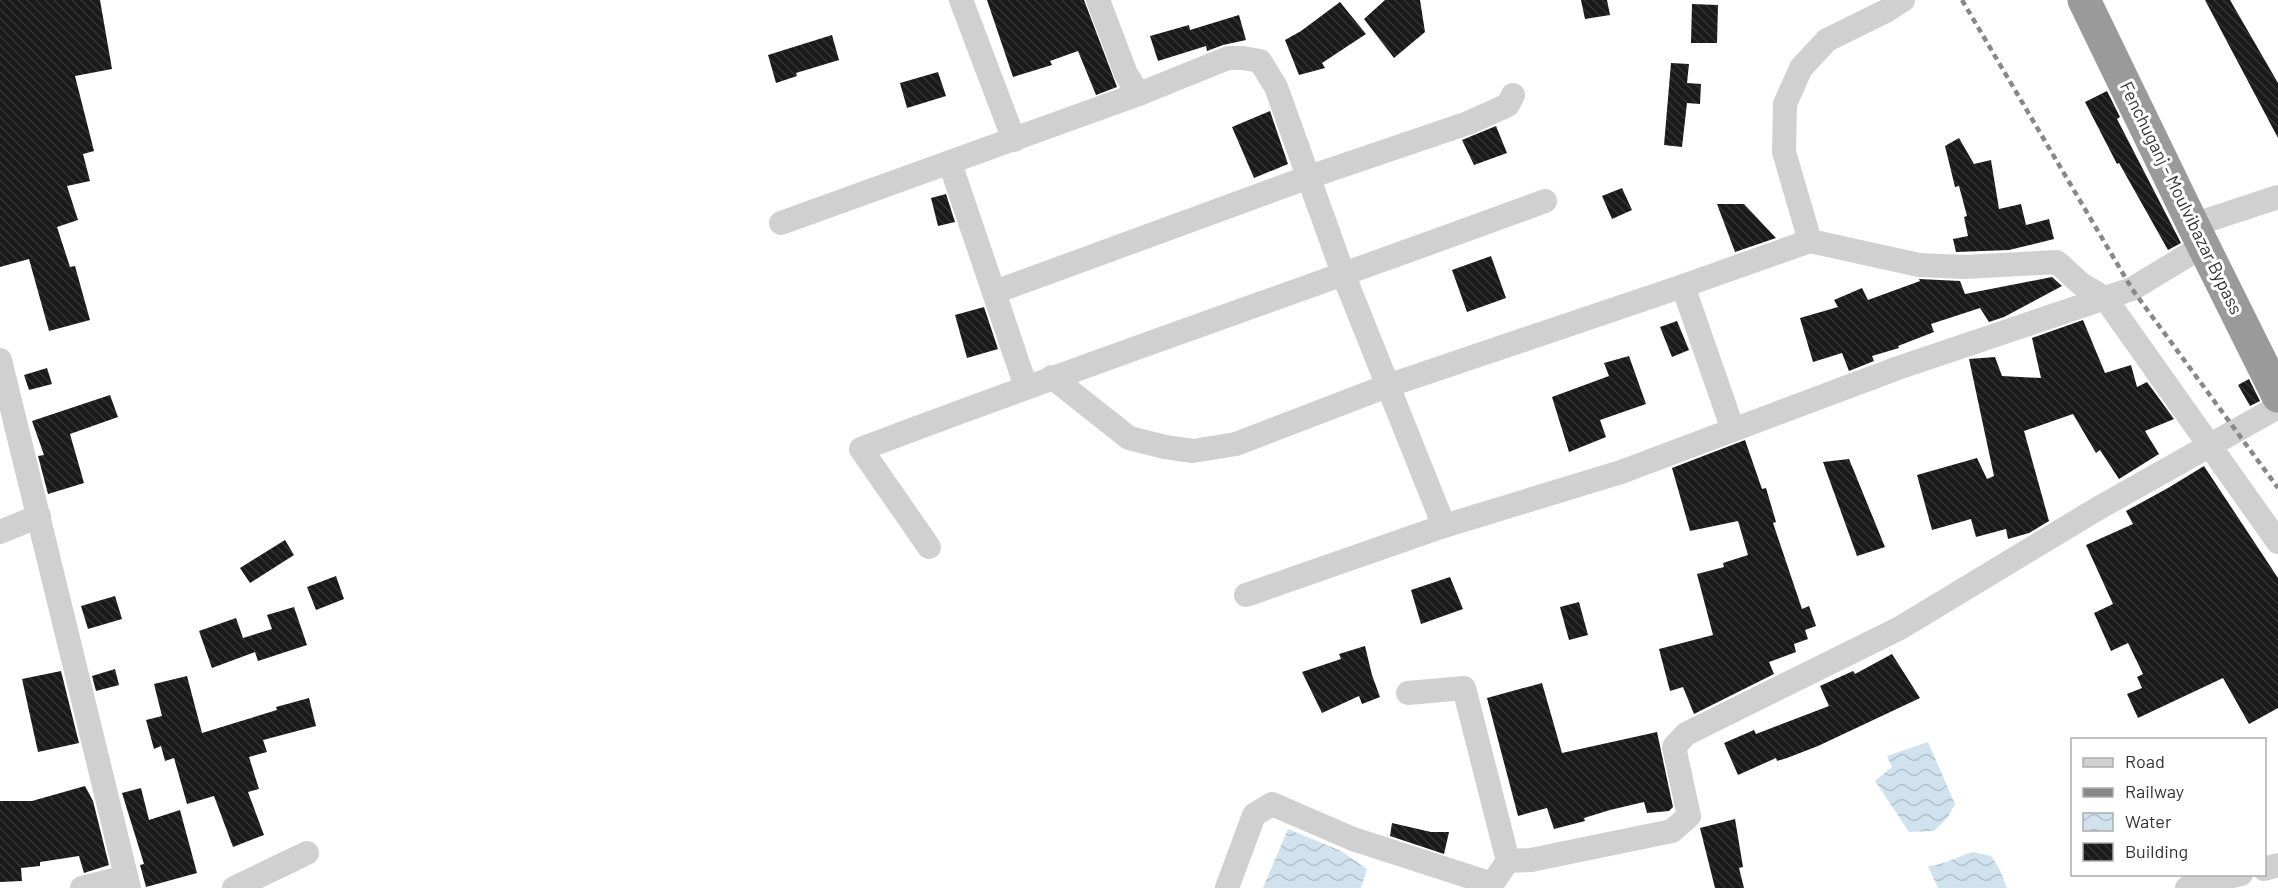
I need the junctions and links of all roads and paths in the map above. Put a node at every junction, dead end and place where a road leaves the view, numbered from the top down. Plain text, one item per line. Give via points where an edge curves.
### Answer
1 (961, 0) edge
2 (1098, 0) edge
3 (1903, 0) edge
4 (2085, 0) edge
5 (1139, 94) junction
6 (1513, 95) dead end
7 (1014, 140) junction
8 (950, 163) junction
9 (1309, 177) junction
10 (2278, 197) edge
11 (1545, 201) dead end
12 (782, 223) dead end
13 (2198, 236) junction
14 (1810, 241) junction
15 (1344, 276) junction
16 (1683, 286) junction
17 (995, 292) junction
18 (2105, 298) junction
19 (0, 360) edge
20 (1052, 377) junction
21 (1387, 386) junction
22 (1026, 387) junction
23 (2278, 396) edge
24 (2278, 406) edge
25 (1733, 429) junction
26 (2209, 446) junction
27 (39, 516) junction
28 (1444, 526) junction
29 (0, 532) edge
30 (2278, 542) edge
31 (929, 547) dead end
32 (1246, 595) dead end
33 (1408, 693) dead end
34 (307, 853) dead end
35 (1508, 861) junction
36 (2233, 876) edge
37 (128, 882) edge
38 (1492, 886) edge
39 (82, 888) edge
40 (234, 888) edge
41 (1227, 888) edge
42 (2187, 888) edge

1 - 7 street
2 - 5 street via 1126,74
3 - 14 street via 1827,40 1801,68 1785,104 1784,152
4 - 13 highway, Fenchuganj - Moulvibazar Bypass
5 - 7 street
5 - 9 street via 1228,58 1260,61 1276,87
6 - 9 street via 1508,105 1468,123
7 - 8 street
8 - 12 street
8 - 17 street
9 - 15 street
9 - 17 street
10 - 13 street
11 - 15 street
13 - 18 street via 2132,289
13 - 23 highway, Fenchuganj - Moulvibazar Bypass
14 - 16 street
14 - 18 street via 1919,265 2057,262 2080,285
15 - 20 street
15 - 21 street
16 - 21 street
16 - 25 street
17 - 22 street
18 - 25 street
18 - 26 street
19 - 27 street
20 - 21 street via 1129,438 1193,450 1236,444
20 - 22 street
21 - 28 street
22 - 31 street via 861,449
24 - 26 street
25 - 28 street via 1621,472
26 - 30 street
26 - 35 street via 2097,508 1900,628 1686,734 1674,747 1689,816 1672,831 1531,860
27 - 29 street
27 - 37 street
28 - 32 street
33 - 35 street via 1464,688
34 - 40 street
35 - 38 street
36 - 42 street
37 - 39 street
38 - 41 street via 1353,839 1272,804 1254,815

